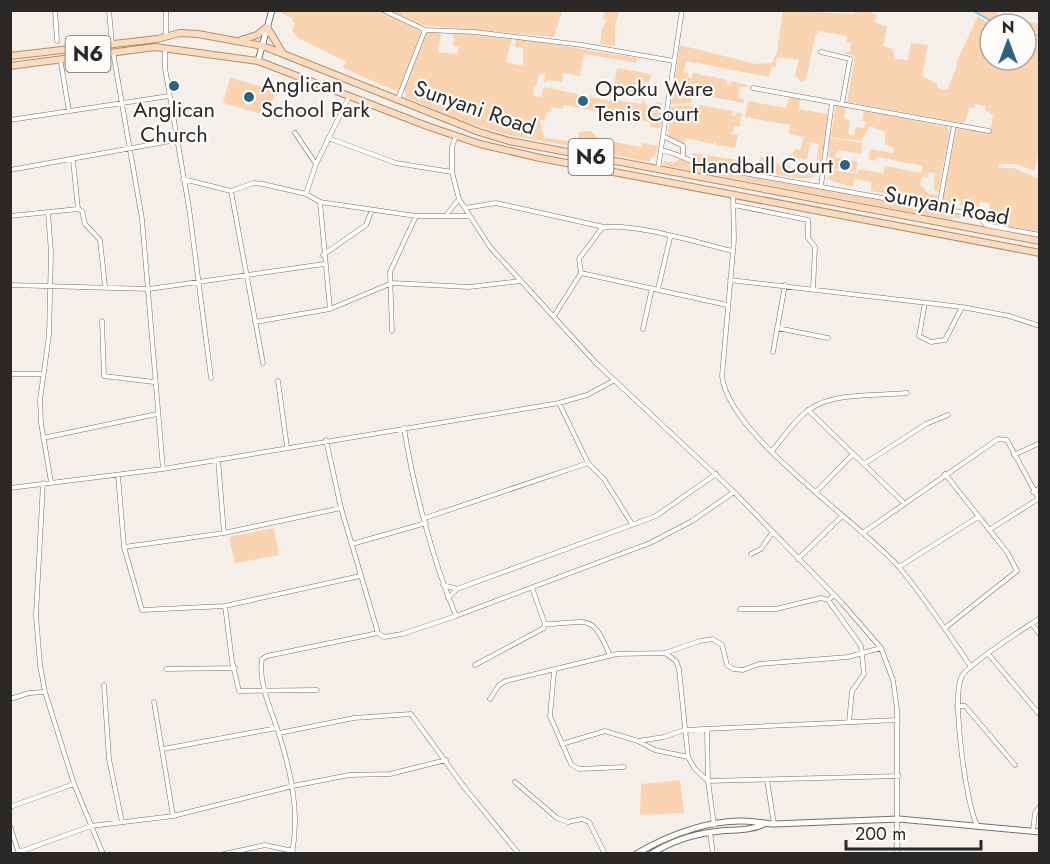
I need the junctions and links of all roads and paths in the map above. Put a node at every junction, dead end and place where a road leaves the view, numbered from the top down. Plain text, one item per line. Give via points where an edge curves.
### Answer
1 (55, 10) edge
2 (109, 10) edge
3 (166, 10) edge
4 (272, 10) edge
5 (383, 10) edge
6 (682, 10) edge
7 (267, 27) junction
8 (425, 30) junction
9 (166, 38) junction
10 (240, 40) junction
11 (57, 41) dead end
12 (263, 46) junction
13 (165, 47) junction
14 (112, 48) junction
15 (283, 52) junction
16 (821, 52) dead end
17 (10, 56) edge
18 (258, 61) junction
19 (674, 61) junction
20 (61, 64) dead end
21 (10, 66) edge
22 (753, 88) dead end
23 (169, 96) junction
24 (349, 96) junction
25 (398, 99) junction
26 (832, 102) junction
27 (121, 103) junction
28 (842, 104) junction
29 (69, 111) junction
30 (10, 120) edge
31 (954, 125) junction
32 (989, 131) dead end
33 (295, 133) dead end
34 (457, 136) junction
35 (663, 136) junction
36 (328, 138) junction
37 (176, 140) junction
38 (131, 149) junction
39 (661, 150) junction
40 (683, 155) junction
41 (73, 160) junction
42 (316, 164) junction
43 (658, 169) junction
44 (10, 170) edge
45 (452, 172) junction
46 (183, 179) junction
47 (820, 186) junction
48 (231, 191) junction
49 (306, 194) junction
50 (732, 194) junction
51 (796, 196) junction
52 (459, 199) junction
53 (320, 202) junction
54 (734, 205) junction
55 (805, 207) junction
56 (939, 207) junction
57 (465, 208) junction
58 (78, 209) junction
59 (372, 210) junction
60 (48, 213) junction
61 (447, 214) junction
62 (10, 216) edge
63 (416, 216) junction
64 (469, 216) junction
65 (605, 227) junction
66 (1040, 235) edge
67 (670, 238) junction
68 (1040, 241) edge
69 (732, 251) junction
70 (1040, 253) edge
71 (323, 255) junction
72 (324, 264) junction
73 (581, 273) junction
74 (246, 276) junction
75 (730, 280) junction
76 (521, 281) junction
77 (392, 283) junction
78 (200, 284) junction
79 (10, 285) edge
80 (785, 285) junction
81 (105, 286) junction
82 (50, 287) junction
83 (652, 288) junction
84 (149, 289) junction
85 (658, 289) junction
86 (813, 289) junction
87 (925, 303) junction
88 (727, 305) junction
89 (962, 307) junction
90 (330, 309) junction
91 (554, 316) junction
92 (102, 321) dead end
93 (255, 322) junction
94 (1040, 326) edge
95 (777, 328) junction
96 (643, 329) dead end
97 (392, 331) dead end
98 (828, 338) dead end
99 (773, 352) dead end
100 (262, 363) dead end
101 (10, 374) edge
102 (42, 374) junction
103 (211, 378) dead end
104 (278, 381) dead end
105 (612, 381) junction
106 (154, 382) junction
107 (907, 393) dead end
108 (559, 404) junction
109 (808, 410) junction
110 (157, 414) junction
111 (948, 415) dead end
112 (404, 428) junction
113 (43, 438) junction
114 (326, 440) junction
115 (1040, 443) edge
116 (287, 447) junction
117 (772, 451) junction
118 (854, 454) junction
119 (1014, 455) junction
120 (218, 459) junction
121 (588, 463) junction
122 (864, 464) junction
123 (163, 469) junction
124 (716, 474) junction
125 (945, 474) junction
126 (118, 475) junction
127 (51, 482) junction
128 (43, 483) junction
129 (10, 488) edge
130 (1040, 488) edge
131 (734, 492) junction
132 (816, 492) junction
133 (1033, 492) junction
134 (1039, 500) edge
135 (905, 504) junction
136 (341, 508) junction
137 (842, 516) junction
138 (978, 517) junction
139 (425, 520) junction
140 (632, 524) junction
141 (990, 530) junction
142 (864, 532) junction
143 (224, 533) junction
144 (772, 533) junction
145 (352, 544) junction
146 (124, 548) junction
147 (751, 554) dead end
148 (798, 559) junction
149 (899, 567) junction
150 (360, 576) junction
151 (442, 585) junction
152 (532, 588) junction
153 (457, 589) junction
154 (834, 596) junction
155 (448, 598) junction
156 (828, 600) junction
157 (225, 606) junction
158 (740, 609) dead end
159 (456, 616) junction
160 (1040, 618) edge
161 (858, 621) junction
162 (545, 624) junction
163 (1032, 624) junction
164 (850, 627) junction
165 (945, 628) junction
166 (378, 633) junction
167 (1040, 635) edge
168 (880, 648) junction
169 (862, 652) junction
170 (665, 653) junction
171 (989, 655) junction
172 (610, 656) junction
173 (475, 665) dead end
174 (971, 667) junction
175 (235, 668) junction
176 (166, 669) dead end
177 (554, 671) junction
178 (104, 686) dead end
179 (317, 690) dead end
180 (265, 691) junction
181 (45, 692) junction
182 (10, 699) edge
183 (490, 699) dead end
184 (153, 702) dead end
185 (957, 706) junction
186 (1040, 715) edge
187 (898, 720) junction
188 (849, 722) junction
189 (278, 730) junction
190 (684, 730) junction
191 (707, 730) junction
192 (638, 741) junction
193 (562, 744) junction
194 (163, 749) junction
195 (688, 757) junction
196 (446, 760) junction
197 (1015, 765) dead end
198 (624, 767) dead end
199 (899, 776) junction
200 (767, 780) junction
201 (708, 781) junction
202 (514, 782) dead end
203 (74, 784) junction
204 (293, 786) junction
205 (1040, 806) edge
206 (10, 807) edge
207 (173, 816) junction
208 (899, 819) junction
209 (122, 822) junction
210 (764, 824) junction
211 (774, 824) junction
212 (714, 825) junction
213 (977, 825) junction
214 (10, 826) edge
215 (92, 826) junction
216 (710, 832) junction
217 (1036, 832) edge
218 (292, 852) edge
219 (19, 853) edge
220 (103, 854) edge
221 (224, 854) edge
222 (519, 854) edge
223 (605, 854) edge
224 (636, 854) edge
225 (651, 854) edge
226 (713, 854) edge
227 (897, 854) edge

1 - 11 street
2 - 14 street
3 - 9 street
4 - 7 street
5 - 8 street
6 - 19 street
7 - 10 main road
7 - 12 street
7 - 15 main road
8 - 19 street via 476,32
8 - 25 street
9 - 10 main road, Sunyani Road / N6 via 180,33
9 - 14 main road, Sunyani Road / N6
10 - 12 main road, Sunyani Road / N6
12 - 15 main road, Sunyani Road / N6
12 - 18 street
13 - 14 main road, Sunyani Road / N6
13 - 18 main road, N6
13 - 23 street
14 - 17 main road, Sunyani Road / N6
14 - 21 main road, Sunyani Road / N6
14 - 27 street
15 - 25 main road, Sunyani Road / N6
16 - 28 street via 850,59
18 - 24 main road, N6
19 - 35 street
20 - 29 street
22 - 26 street
23 - 27 street
23 - 37 street
24 - 34 main road, N6
24 - 36 street
25 - 43 main road, Sunyani Road / N6 via 509,141
26 - 28 street
26 - 47 street
27 - 29 street
27 - 38 street
28 - 31 street
29 - 30 street
31 - 32 street
31 - 56 street
33 - 42 street
34 - 45 street via 452,147
34 - 50 main road, N6 via 540,159
35 - 39 street
35 - 40 street via 683,146
36 - 42 street
36 - 45 street via 396,163
37 - 38 street
37 - 46 street
38 - 41 street
38 - 84 street
39 - 40 street
39 - 43 street
40 - 47 street via 705,166
41 - 44 street
41 - 58 street
42 - 49 street
43 - 51 main road, Sunyani Road / N6
45 - 52 street
46 - 48 street
46 - 78 street
47 - 56 street
48 - 49 street via 254,183
48 - 74 street
49 - 53 street
50 - 54 street
50 - 55 main road, N6
51 - 55 main road
51 - 68 main road, Sunyani Road / N6
52 - 57 street
52 - 61 street
53 - 59 street
53 - 71 street
54 - 69 street
54 - 86 street via 808,220 808,238 815,247
55 - 70 main road, N6
56 - 66 street via 983,216 986,225
57 - 64 street
57 - 65 street via 496,202
58 - 60 street
58 - 81 street via 100,240
59 - 63 street
59 - 71 street via 366,225
60 - 62 street
60 - 82 street
61 - 63 street
61 - 64 street
63 - 77 street via 391,267
64 - 76 street
65 - 67 street
65 - 73 street via 579,260
67 - 69 street
67 - 85 street
69 - 75 street
71 - 72 street
72 - 74 street
72 - 90 street
73 - 83 street
73 - 91 street
74 - 78 street
74 - 93 street
75 - 80 street
75 - 88 street
76 - 77 street via 454,287
76 - 91 street
77 - 90 street
77 - 97 street
78 - 84 street
78 - 103 street
79 - 82 street
80 - 86 street
80 - 95 street
81 - 82 street
81 - 84 street
82 - 102 street via 49,335
83 - 85 street
83 - 96 street
84 - 106 street
85 - 88 street
86 - 87 street
87 - 89 street
87 - 89 street via 919,336 931,342 945,340
88 - 117 street via 723,387 758,438
89 - 94 street
90 - 93 street
91 - 105 street
92 - 106 street via 104,376
93 - 100 street
95 - 98 street
95 - 99 street
101 - 102 street
102 - 113 street
104 - 116 street
105 - 108 street
105 - 124 street
106 - 110 street
107 - 109 street via 840,399
108 - 112 street
108 - 121 street
109 - 117 street
109 - 118 street
110 - 113 street
110 - 123 street
111 - 122 street via 926,424
112 - 114 street
112 - 139 street
113 - 127 street
114 - 116 street
114 - 136 street
115 - 119 street
116 - 120 street
117 - 132 street
118 - 122 street
118 - 132 street
119 - 125 street via 1007,440 998,439
119 - 133 street
120 - 123 street
120 - 143 street
121 - 139 street
121 - 140 street via 604,479
122 - 135 street
123 - 126 street
124 - 131 street
124 - 140 street via 674,505
125 - 135 street
125 - 138 street
126 - 127 street
126 - 146 street
127 - 128 street
128 - 129 street
128 - 181 street via 36,615
130 - 133 street
131 - 144 street
131 - 152 street via 650,543
132 - 137 street
133 - 134 street
134 - 141 street
135 - 142 street
136 - 143 street
136 - 145 street
137 - 142 street
137 - 148 street
138 - 141 street
138 - 149 street
139 - 145 street
139 - 151 street
140 - 153 street
141 - 165 street via 1016,568 1016,574
142 - 149 street
143 - 146 street
144 - 147 street via 761,549
144 - 148 street
145 - 150 street
146 - 157 street via 142,610
148 - 154 street
149 - 165 street
150 - 157 street
150 - 166 street
151 - 153 street
151 - 155 street
152 - 159 street
152 - 162 street
153 - 155 street
154 - 156 street
154 - 161 street
155 - 159 street
156 - 158 street via 821,598 776,609
156 - 164 street
157 - 175 street
159 - 166 street via 391,637
160 - 163 street
161 - 164 street
161 - 168 street
162 - 172 street via 580,620 594,626
162 - 173 street via 540,632
163 - 167 street
163 - 171 street
164 - 169 street
165 - 174 street
166 - 180 street via 267,656 261,666
168 - 169 street
168 - 187 street via 893,680
169 - 170 street via 848,657 759,664 748,670 727,665 722,645 713,639
169 - 188 street via 864,674 852,691
170 - 172 street
170 - 190 street via 676,661 679,669
171 - 174 street
171 - 186 street
172 - 177 street
174 - 185 street via 957,685
175 - 176 street
175 - 180 street via 239,691
177 - 183 street via 506,681
177 - 193 street via 550,716
178 - 209 street via 110,768
179 - 180 street
180 - 189 street
181 - 182 street
181 - 203 street
184 - 194 street
185 - 197 street via 965,706
185 - 213 street via 969,806
187 - 188 street
187 - 199 street
188 - 191 street
189 - 194 street
189 - 196 street via 407,713 415,717
189 - 204 street
190 - 191 street
190 - 192 street
190 - 195 street
191 - 201 street
192 - 193 street via 605,731
192 - 195 street via 655,750
193 - 198 street via 571,764 579,769
194 - 207 street
195 - 201 street
196 - 204 street via 390,774 350,775
196 - 222 street
199 - 200 street
199 - 208 street
200 - 201 street
200 - 211 street
201 - 212 street
202 - 223 street via 557,818 589,822
203 - 206 street
203 - 215 street
204 - 207 street
204 - 218 street via 297,824
205 - 217 street via 1035,813
207 - 209 street
208 - 211 street
208 - 213 street
208 - 227 street
209 - 215 street
210 - 211 street
210 - 212 street
210 - 216 street
212 - 224 street via 668,836
213 - 217 street
214 - 219 street
215 - 219 street
215 - 220 street
216 - 225 street via 677,840
216 - 226 street
218 - 221 street via 265,845

